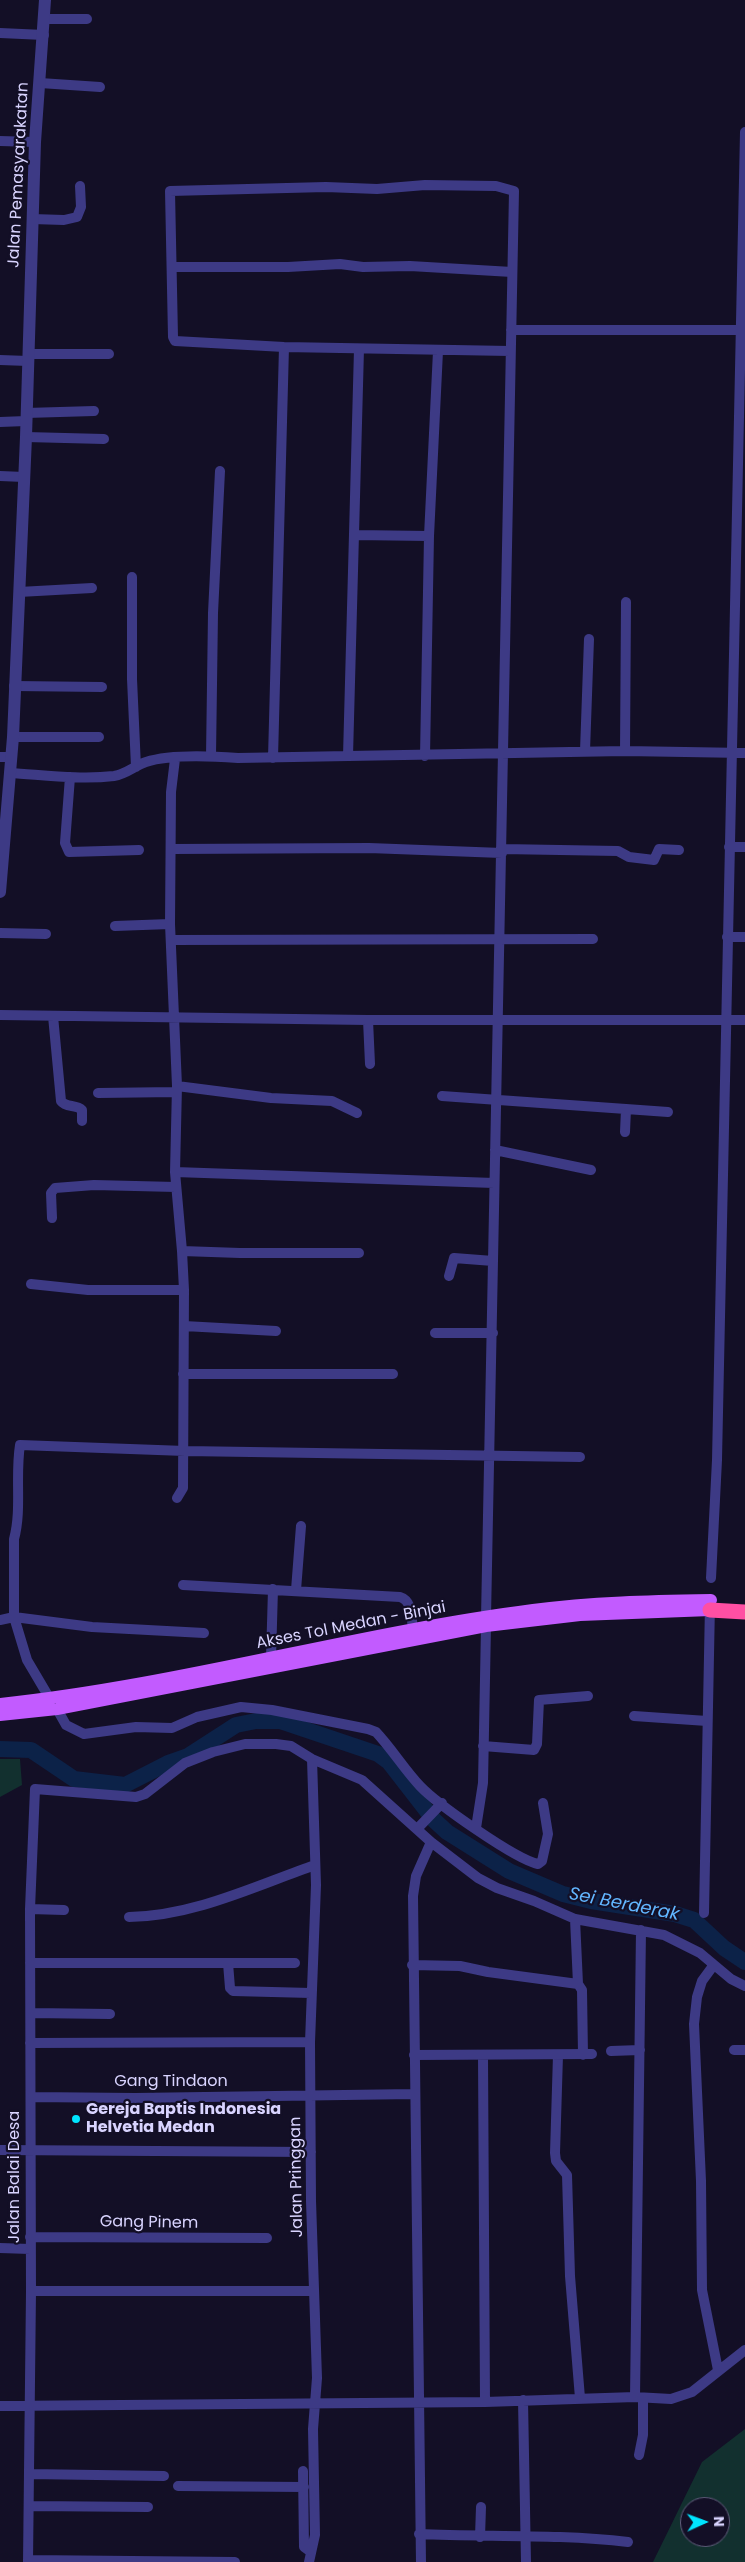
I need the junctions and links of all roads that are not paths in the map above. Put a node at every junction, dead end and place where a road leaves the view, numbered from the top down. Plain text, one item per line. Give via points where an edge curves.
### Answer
1 (45, 0) edge
2 (44, 18) junction
3 (87, 19) dead end
4 (0, 33) edge
5 (44, 35) junction
6 (40, 83) junction
7 (100, 87) dead end
8 (745, 132) edge
9 (0, 141) edge
10 (35, 142) junction
11 (80, 186) dead end
12 (32, 219) junction
13 (172, 267) junction
14 (512, 272) junction
15 (511, 330) junction
16 (743, 330) edge
17 (284, 347) junction
18 (359, 349) junction
19 (438, 351) junction
20 (510, 351) junction
21 (109, 354) dead end
22 (28, 357) junction
23 (0, 360) edge
24 (94, 411) dead end
25 (26, 417) junction
26 (0, 422) edge
27 (26, 437) junction
28 (104, 439) dead end
29 (220, 471) dead end
30 (0, 476) edge
31 (24, 477) junction
32 (354, 535) junction
33 (429, 536) junction
34 (132, 577) dead end
35 (92, 588) dead end
36 (19, 592) junction
37 (626, 602) dead end
38 (589, 639) dead end
39 (740, 645) edge
40 (14, 686) junction
41 (102, 687) dead end
42 (13, 737) junction
43 (99, 738) dead end
44 (625, 751) junction
45 (586, 752) junction
46 (731, 753) junction
47 (745, 753) edge
48 (503, 754) junction
49 (210, 756) junction
50 (348, 756) junction
51 (425, 756) junction
52 (6, 757) edge
53 (273, 758) junction
54 (175, 759) junction
55 (136, 767) junction
56 (10, 773) junction
57 (70, 776) junction
58 (729, 847) junction
59 (745, 847) edge
60 (172, 849) junction
61 (139, 850) dead end
62 (679, 850) dead end
63 (502, 851) junction
64 (0, 892) edge
65 (170, 924) junction
66 (115, 926) dead end
67 (0, 933) edge
68 (46, 934) dead end
69 (727, 937) junction
70 (745, 937) edge
71 (593, 939) dead end
72 (171, 940) junction
73 (500, 940) junction
74 (0, 1015) edge
75 (53, 1016) junction
76 (173, 1017) junction
77 (498, 1019) junction
78 (368, 1020) junction
79 (726, 1020) junction
80 (745, 1020) edge
81 (370, 1064) dead end
82 (176, 1089) junction
83 (98, 1093) dead end
84 (442, 1096) dead end
85 (498, 1101) junction
86 (626, 1109) junction
87 (668, 1112) dead end
88 (357, 1113) dead end
89 (82, 1121) dead end
90 (625, 1132) dead end
91 (495, 1150) junction
92 (591, 1170) dead end
93 (175, 1172) junction
94 (494, 1183) junction
95 (176, 1187) junction
96 (52, 1218) dead end
97 (182, 1251) junction
98 (359, 1253) dead end
99 (493, 1261) junction
100 (449, 1276) dead end
101 (30, 1284) dead end
102 (184, 1290) junction
103 (184, 1326) junction
104 (276, 1331) dead end
105 (435, 1333) dead end
106 (493, 1333) junction
107 (183, 1374) junction
108 (392, 1374) dead end
109 (182, 1451) junction
110 (490, 1454) junction
111 (580, 1457) dead end
112 (177, 1498) dead end
113 (300, 1526) dead end
114 (711, 1578) dead end
115 (183, 1585) dead end
116 (273, 1589) junction
117 (296, 1590) junction
118 (745, 1602) edge
119 (710, 1605) junction
120 (745, 1612) edge
121 (14, 1617) junction
122 (0, 1620) edge
123 (486, 1621) junction
124 (413, 1629) junction
125 (204, 1633) dead end
126 (344, 1648) junction
127 (271, 1658) junction
128 (588, 1696) dead end
129 (0, 1704) edge
130 (54, 1704) junction
131 (0, 1715) edge
132 (634, 1716) dead end
133 (707, 1722) junction
134 (483, 1746) junction
135 (312, 1759) junction
136 (543, 1803) dead end
137 (440, 1805) junction
138 (419, 1828) junction
139 (476, 1828) junction
140 (431, 1842) junction
141 (315, 1865) junction
142 (30, 1909) junction
143 (64, 1910) dead end
144 (704, 1912) dead end
145 (129, 1917) dead end
146 (575, 1919) junction
147 (641, 1930) junction
148 (30, 1963) junction
149 (228, 1963) junction
150 (295, 1963) dead end
151 (412, 1965) junction
152 (712, 1966) junction
153 (578, 1984) junction
154 (745, 1986) edge
155 (311, 1993) junction
156 (31, 2013) junction
157 (110, 2014) dead end
158 (310, 2042) junction
159 (30, 2043) junction
160 (640, 2050) junction
161 (734, 2050) dead end
162 (745, 2050) edge
163 (611, 2051) dead end
164 (414, 2054) junction
165 (558, 2055) junction
166 (483, 2056) junction
167 (414, 2094) junction
168 (311, 2096) junction
169 (31, 2097) junction
170 (0, 2150) edge
171 (30, 2150) junction
172 (311, 2152) junction
173 (30, 2237) junction
174 (267, 2238) dead end
175 (0, 2248) edge
176 (30, 2249) junction
177 (31, 2291) junction
178 (314, 2291) junction
179 (745, 2350) edge
180 (718, 2370) junction
181 (580, 2398) junction
182 (639, 2398) junction
183 (523, 2400) junction
184 (418, 2401) junction
185 (313, 2402) junction
186 (485, 2402) junction
187 (29, 2405) junction
188 (0, 2406) edge
189 (640, 2455) dead end
190 (303, 2471) dead end
191 (29, 2474) junction
192 (164, 2476) dead end
193 (178, 2486) dead end
194 (304, 2487) junction
195 (30, 2506) junction
196 (148, 2507) dead end
197 (481, 2507) dead end
198 (419, 2534) junction
199 (526, 2534) junction
200 (480, 2537) junction
201 (628, 2542) dead end
202 (310, 2557) edge
203 (28, 2561) edge
204 (235, 2562) edge
205 (421, 2562) edge
206 (526, 2562) edge

1 - 2 street, Jalan Pemasyarakatan
2 - 3 street
2 - 5 street, Jalan Pemasyarakatan
4 - 5 street
5 - 6 street, Jalan Pemasyarakatan
6 - 7 street
6 - 10 street, Jalan Pemasyarakatan
8 - 16 street
9 - 10 street
10 - 12 street, Jalan Pemasyarakatan
11 - 12 street via 78,217
12 - 22 street, Jalan Pemasyarakatan
13 - 14 street via 340,264
13 - 14 street via 169,192 172,189 376,189 441,185 496,186 514,191
13 - 17 street via 175,341
14 - 15 street
15 - 16 street
15 - 20 street
16 - 39 street
17 - 18 street
17 - 53 street
18 - 19 street
18 - 32 street
19 - 20 street
19 - 33 street
20 - 48 street
21 - 22 street
22 - 23 street
22 - 25 street, Jalan Pemasyarakatan
24 - 25 street
25 - 26 street
25 - 27 street, Jalan Pemasyarakatan
27 - 28 street
27 - 31 street, Jalan Pemasyarakatan
29 - 49 street
30 - 31 street
31 - 36 street, Jalan Pemasyarakatan
32 - 33 street
32 - 50 street
33 - 51 street
34 - 55 street
35 - 36 street
36 - 40 street, Jalan Pemasyarakatan
37 - 44 street
38 - 45 street
39 - 46 street
40 - 41 street
40 - 42 street, Jalan Pemasyarakatan
42 - 43 street
42 - 52 street, Jalan Pemasyarakatan
44 - 45 street
44 - 46 street
45 - 48 street
46 - 47 street
46 - 58 street
48 - 51 street
48 - 63 street
49 - 53 street
49 - 54 street
50 - 51 street
50 - 53 street
52 - 56 street, Jalan Pemasyarakatan
54 - 55 street via 160,758
54 - 60 street via 171,792
55 - 57 street via 121,775
56 - 57 street
56 - 64 street, Jalan Pemasyarakatan
57 - 61 street via 65,843 69,852
58 - 59 street
58 - 69 street
60 - 63 street
60 - 65 street
62 - 63 street via 659,849 654,860 629,857 618,851
63 - 73 street
65 - 66 street
65 - 72 street
67 - 68 street
69 - 70 street
69 - 79 street
71 - 73 street
72 - 73 street
72 - 76 street
73 - 77 street
74 - 75 street
75 - 76 street
75 - 89 street via 61,1101 79,1107
76 - 78 street
76 - 82 street
77 - 78 street
77 - 79 street
77 - 85 street
78 - 81 street
79 - 80 street
79 - 114 street
82 - 83 street
82 - 88 street via 332,1101
82 - 93 street
84 - 85 street
85 - 86 street
85 - 91 street
86 - 87 street
86 - 90 street
91 - 92 street
91 - 94 street
93 - 94 street
93 - 95 street
94 - 99 street
95 - 96 street via 94,1185 55,1188 51,1193
95 - 97 street
97 - 98 street
97 - 102 street
99 - 100 street via 454,1258
99 - 106 street
101 - 102 street via 88,1290
102 - 103 street
103 - 104 street
103 - 107 street
105 - 106 street
106 - 110 street
107 - 108 street
107 - 109 street
109 - 110 street
109 - 112 street via 183,1488
109 - 121 street via 20,1445 18,1530 14,1539
110 - 111 street
110 - 123 street
113 - 117 street
115 - 116 street
116 - 117 street
116 - 127 street
117 - 124 street via 404,1598 411,1612
118 - 119 highway
119 - 120 highway
119 - 123 main road, Akses Tol Medan - Binjai via 579,1610
119 - 133 street
121 - 122 street
121 - 125 street via 92,1627
121 - 130 street via 27,1660
123 - 124 main road, Akses Tol Medan - Binjai
123 - 126 main road, Akses Tol Medan - Binjai
123 - 134 street
124 - 126 main road, Akses Tol Medan - Binjai
126 - 127 main road, Akses Tol Medan - Binjai
126 - 130 main road, Akses Tol Medan - Binjai
127 - 130 main road, Akses Tol Medan - Binjai
128 - 134 street via 540,1700 538,1744 534,1750
129 - 130 main road, Akses Tol Medan - Binjai
130 - 131 main road, Akses Tol Medan - Binjai
130 - 137 street via 66,1724 84,1734 136,1727 172,1728 197,1717 246,1707 376,1732 420,1786
132 - 133 street
133 - 144 street
134 - 139 street via 483,1783
135 - 138 street via 362,1780
135 - 141 street, Jalan Pringgan
135 - 142 street, Jalan Balai Desa via 291,1746 245,1744 185,1763 145,1794 136,1796 38,1789 34,1792
136 - 139 street via 548,1834 542,1861 538,1864 509,1851
137 - 138 street
137 - 139 street
138 - 140 street
140 - 146 street via 478,1878
140 - 151 street via 414,1884
141 - 145 street via 193,1909
141 - 155 street, Jalan Pringgan
142 - 143 street
142 - 148 street, Jalan Balai Desa
146 - 147 street
146 - 153 street
147 - 152 street via 683,1943 700,1953
147 - 160 street
148 - 149 street
148 - 156 street, Jalan Balai Desa
149 - 150 street
149 - 155 street via 233,1991
151 - 153 street via 460,1966
151 - 164 street
152 - 154 street
152 - 180 street via 697,1997 694,2024 702,2290
153 - 165 street via 582,1990 588,2055
155 - 158 street, Jalan Pringgan
156 - 157 street
156 - 159 street, Jalan Balai Desa
158 - 159 street
158 - 168 street, Jalan Pringgan
159 - 169 street, Jalan Balai Desa
160 - 163 street
160 - 182 street
161 - 162 street
164 - 166 street
164 - 167 street
165 - 166 street
165 - 181 street via 555,2153 556,2161 567,2175 570,2276
166 - 186 street
167 - 168 street, Gang Tindaon
167 - 184 street
168 - 169 street, Gang Tindaon
168 - 172 street, Jalan Pringgan
169 - 171 street, Jalan Balai Desa
170 - 171 street
171 - 172 street
171 - 173 street, Jalan Balai Desa
172 - 178 street, Jalan Pringgan
173 - 174 street, Gang Pinem
173 - 176 street, Jalan Balai Desa
175 - 176 street
176 - 177 street, Jalan Balai Desa
177 - 178 street
177 - 187 street, Jalan Balai Desa
178 - 185 street, Jalan Pringgan via 317,2378
179 - 180 street
180 - 182 street via 684,2396
181 - 182 street
181 - 183 street
182 - 189 street via 643,2435
183 - 186 street
183 - 199 street
184 - 185 street
184 - 186 street
184 - 198 street
185 - 187 street
185 - 202 street, Jalan Pringgan via 315,2535
187 - 188 street
187 - 191 street, Jalan Balai Desa
190 - 194 street
191 - 192 street
191 - 195 street, Jalan Balai Desa
193 - 194 street
194 - 202 street via 304,2547
195 - 196 street
195 - 203 street, Jalan Balai Desa
197 - 200 street
198 - 200 street
198 - 205 street
199 - 200 street
199 - 201 street
199 - 206 street
203 - 204 street

